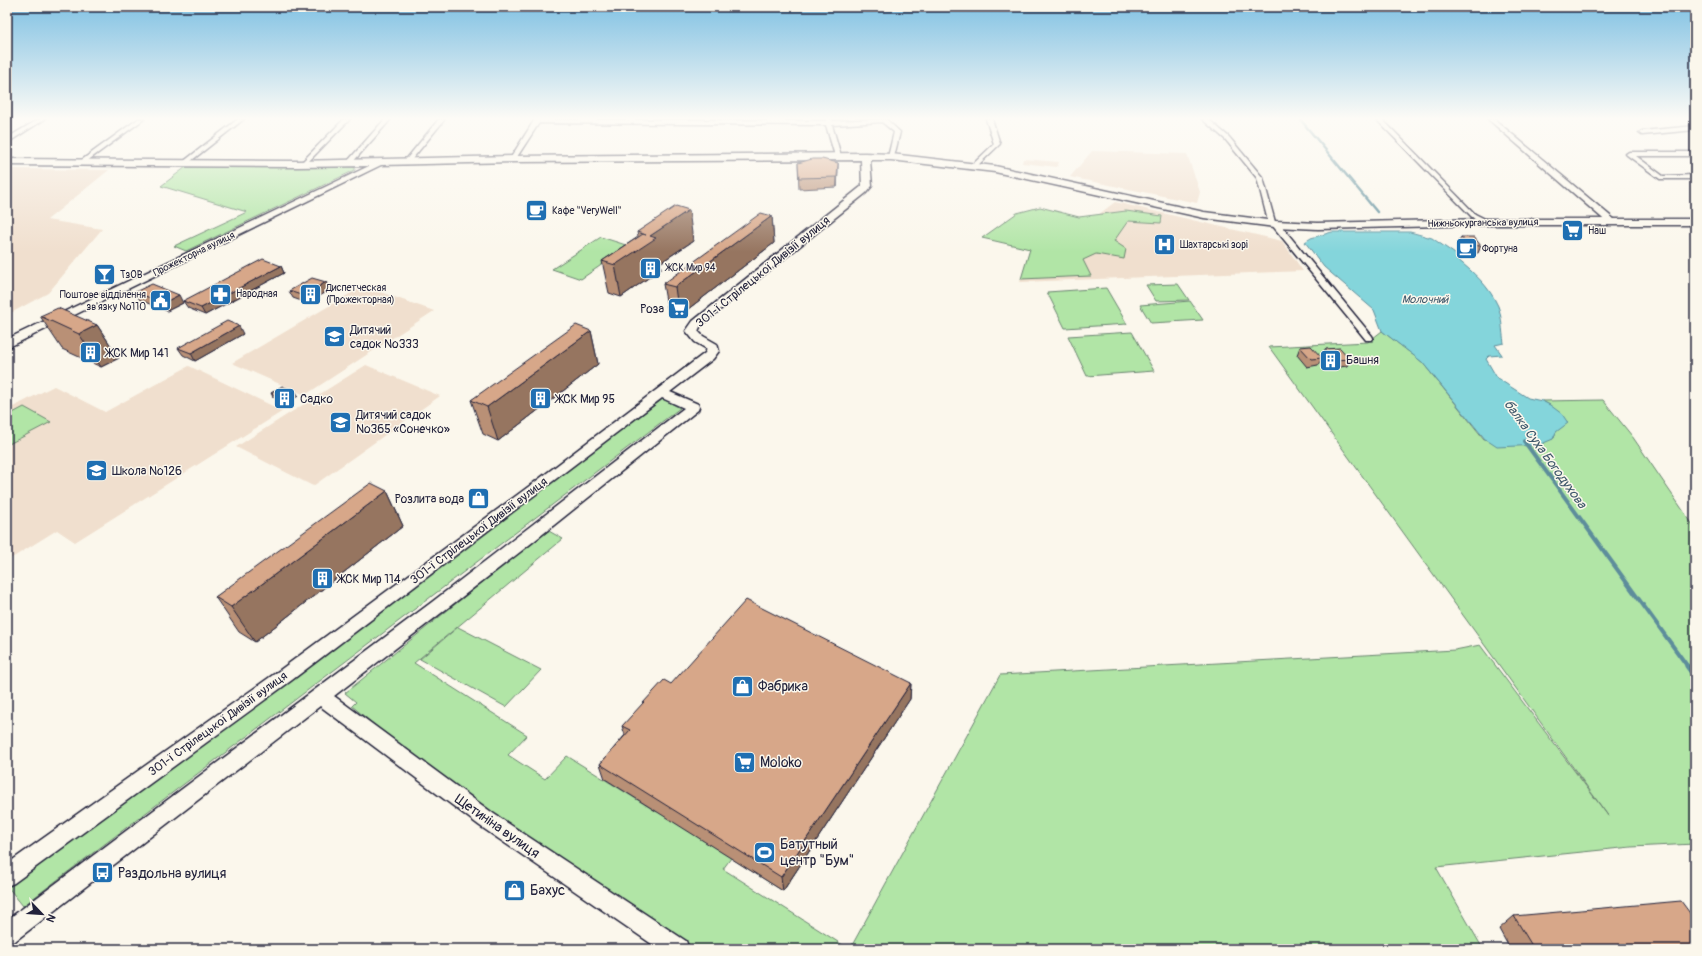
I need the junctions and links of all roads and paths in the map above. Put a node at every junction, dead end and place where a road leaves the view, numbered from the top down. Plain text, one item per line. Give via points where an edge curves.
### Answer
1 (254, 164) edge
2 (300, 164) edge
3 (380, 164) edge
4 (866, 164) edge
5 (952, 164) edge
6 (976, 164) edge
7 (1248, 164) edge
8 (1423, 164) edge
9 (1544, 164) edge
10 (1642, 164) edge
11 (974, 166) junction
12 (1695, 178) edge
13 (1484, 222) junction
14 (1612, 222) junction
15 (1695, 222) edge
16 (1274, 224) junction
17 (1369, 338) dead end
18 (7, 344) edge
19 (662, 393) junction
20 (321, 697) junction
21 (7, 876) edge
22 (7, 933) edge
23 (678, 949) edge

1 - 2 street, Нижньокурганська вулиця
3 - 18 street, Прожекторна вулиця
4 - 19 street, 301-ї Стрілецької Дивізії вулиця via 867,186 863,191 697,323 692,331 694,335 709,343 713,351
5 - 11 street, Нижньокурганська вулиця
6 - 11 street
7 - 16 street via 1260,178
8 - 13 street via 1473,215
9 - 14 street
10 - 12 street via 1662,178
11 - 16 street, Нижньокурганська вулиця via 1017,173 1204,215
13 - 14 street, Нижньокурганська вулиця
13 - 16 street, Нижньокурганська вулиця via 1326,226
14 - 15 street, Нижньокурганська вулиця
16 - 17 street
19 - 20 street via 693,407
19 - 21 street, 301-ї Стрілецької Дивізії вулиця via 286,675
20 - 22 street
20 - 23 street, Щетиніна вулиця via 487,820

